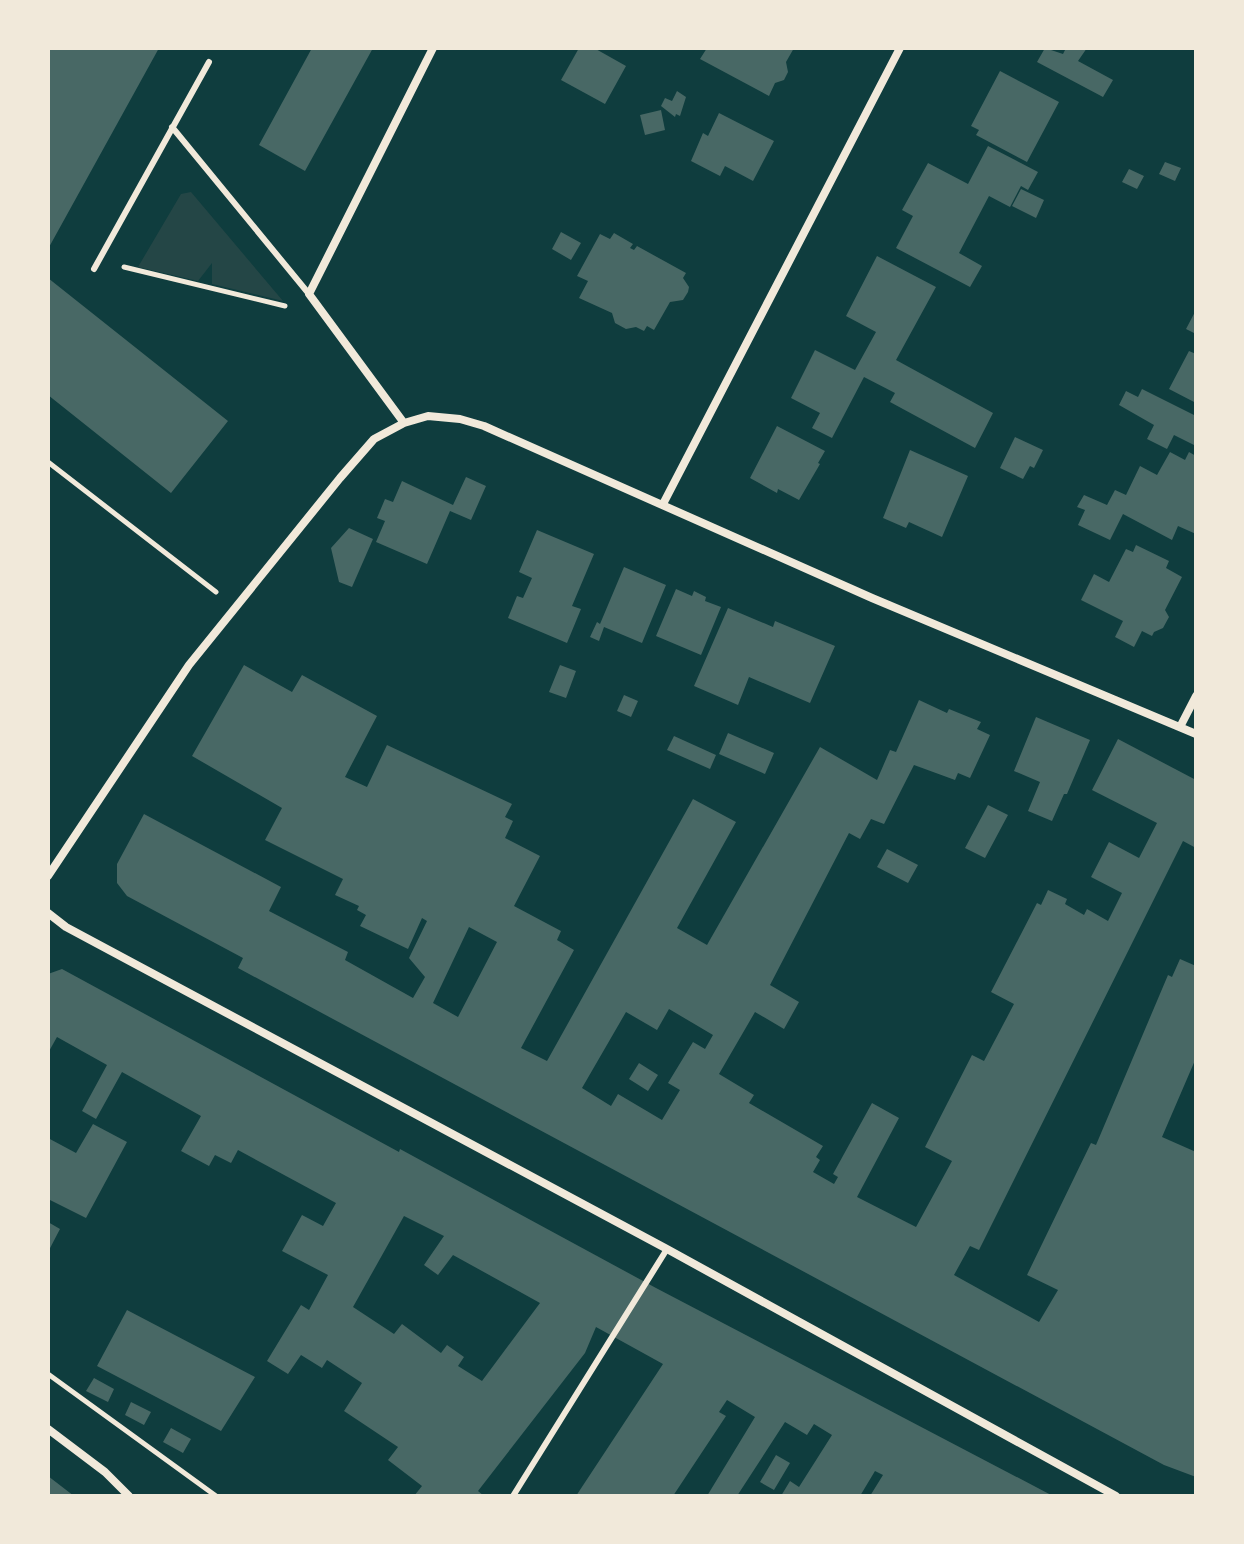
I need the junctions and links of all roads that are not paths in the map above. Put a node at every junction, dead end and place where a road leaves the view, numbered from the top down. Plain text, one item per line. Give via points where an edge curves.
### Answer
1 (433, 48) edge
2 (900, 48) edge
3 (209, 62) dead end
4 (172, 127) junction
5 (94, 269) dead end
6 (309, 294) junction
7 (404, 423) junction
8 (663, 504) junction
9 (1196, 696) edge
10 (1180, 727) junction
11 (1196, 734) edge
12 (48, 876) edge
13 (48, 913) edge
14 (667, 1249) junction
15 (48, 1429) edge
16 (129, 1496) edge
17 (513, 1496) edge
18 (1116, 1496) edge

1 - 6 street
2 - 8 street
3 - 4 lane
4 - 5 lane
4 - 6 lane
6 - 7 street
7 - 8 street via 428,416 484,426
7 - 12 street via 374,439 189,665
8 - 10 street
9 - 10 street
10 - 11 street
13 - 14 street
14 - 17 lane
14 - 18 street
15 - 16 street

